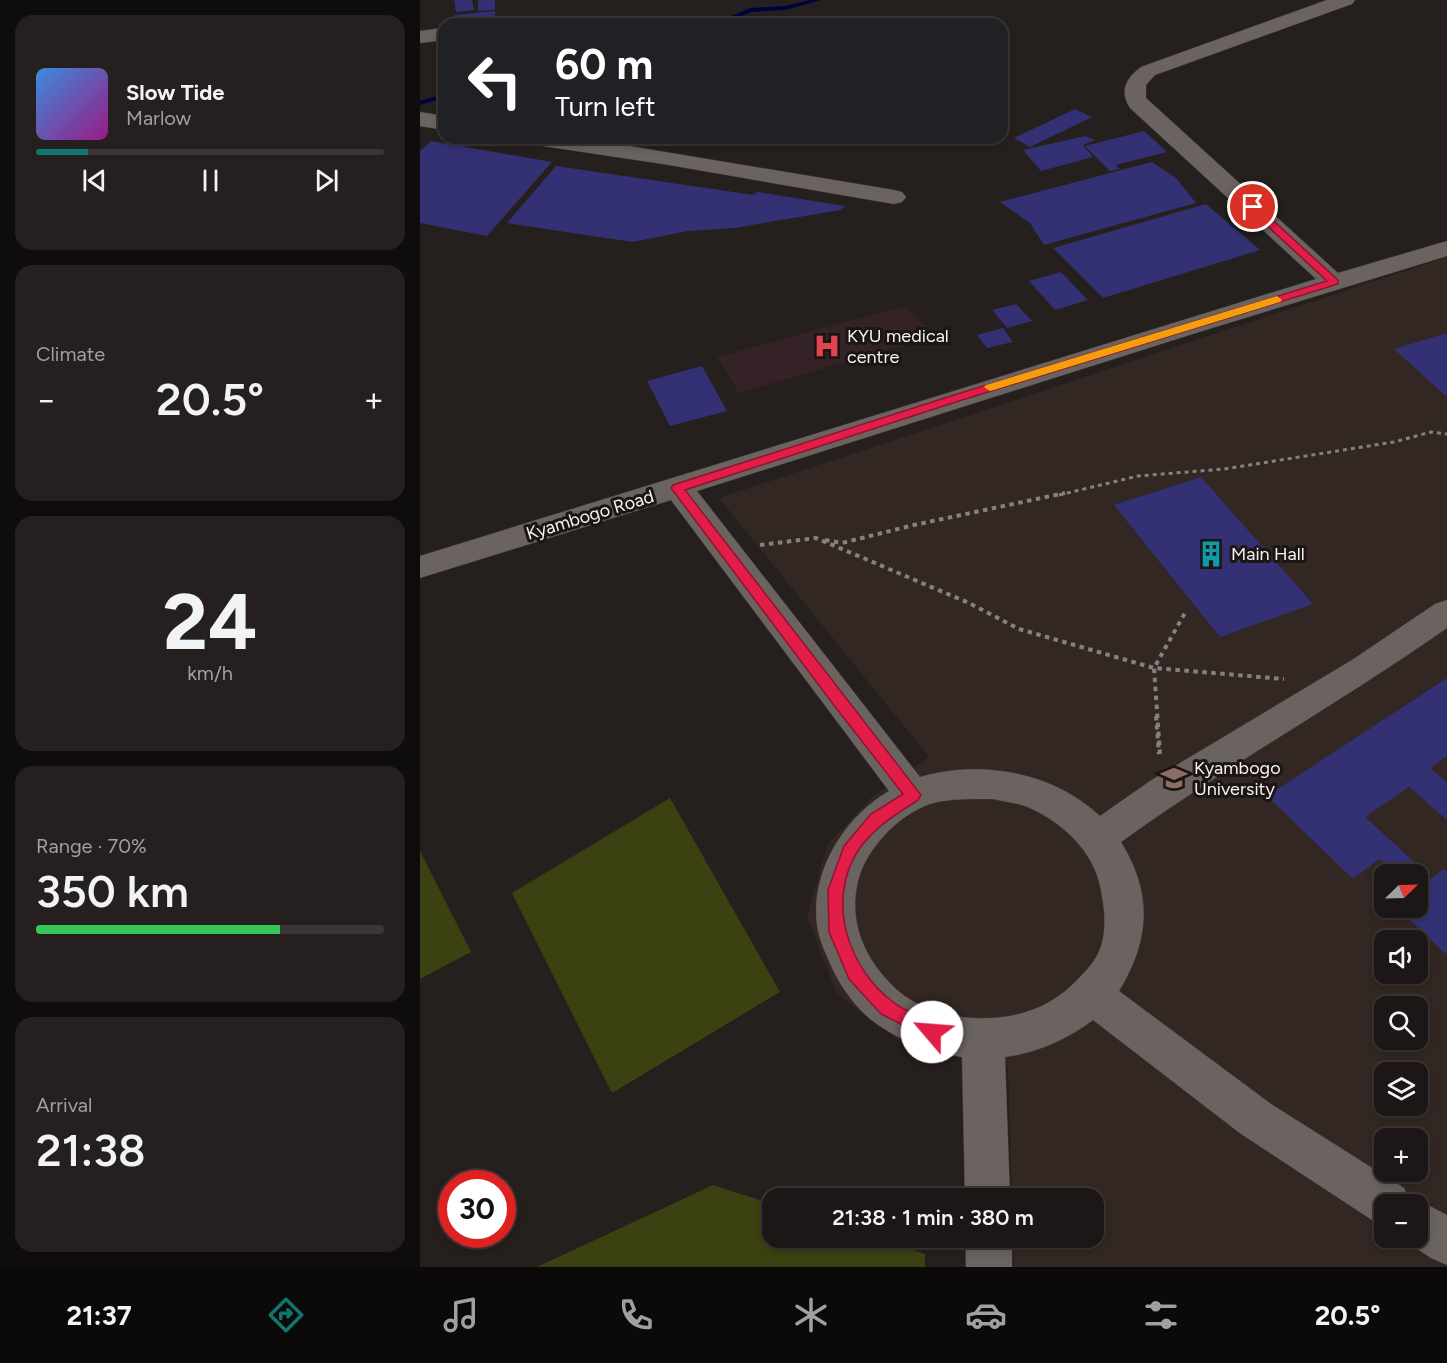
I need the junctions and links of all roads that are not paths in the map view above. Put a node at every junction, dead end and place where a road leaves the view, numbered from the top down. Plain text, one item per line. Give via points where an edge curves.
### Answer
1 (1345, 0) edge
2 (438, 35) edge
3 (420, 37) edge
4 (420, 119) edge
5 (438, 122) edge
6 (576, 144) edge
7 (894, 197) dead end
8 (1447, 248) edge
9 (1334, 282) junction
10 (678, 488) junction
11 (420, 567) edge
12 (1447, 612) edge
13 (913, 795) junction
14 (1098, 838) junction
15 (1093, 996) junction
16 (983, 1040) junction
17 (987, 1188) edge
18 (1374, 1195) edge
19 (1428, 1230) edge
20 (1447, 1242) edge
21 (989, 1248) edge
22 (989, 1267) edge

1 - 9 street via 1148,71 1133,86 1138,103
2 - 3 street
4 - 5 street
6 - 7 street
8 - 9 street, Kyambogo Road
9 - 10 street, Kyambogo Road
10 - 11 street, Kyambogo Road
10 - 13 street
12 - 14 street via 1365,669 1163,792
13 - 14 street via 951,785 993,784 1033,793 1068,811
13 - 16 street via 876,818 849,851 836,890 837,932 855,974 887,1008 932,1032
14 - 15 street via 1119,875 1126,917 1117,958
15 - 16 street via 1062,1020 1024,1035
15 - 18 street via 1256,1119
16 - 17 street
19 - 20 street
21 - 22 street

